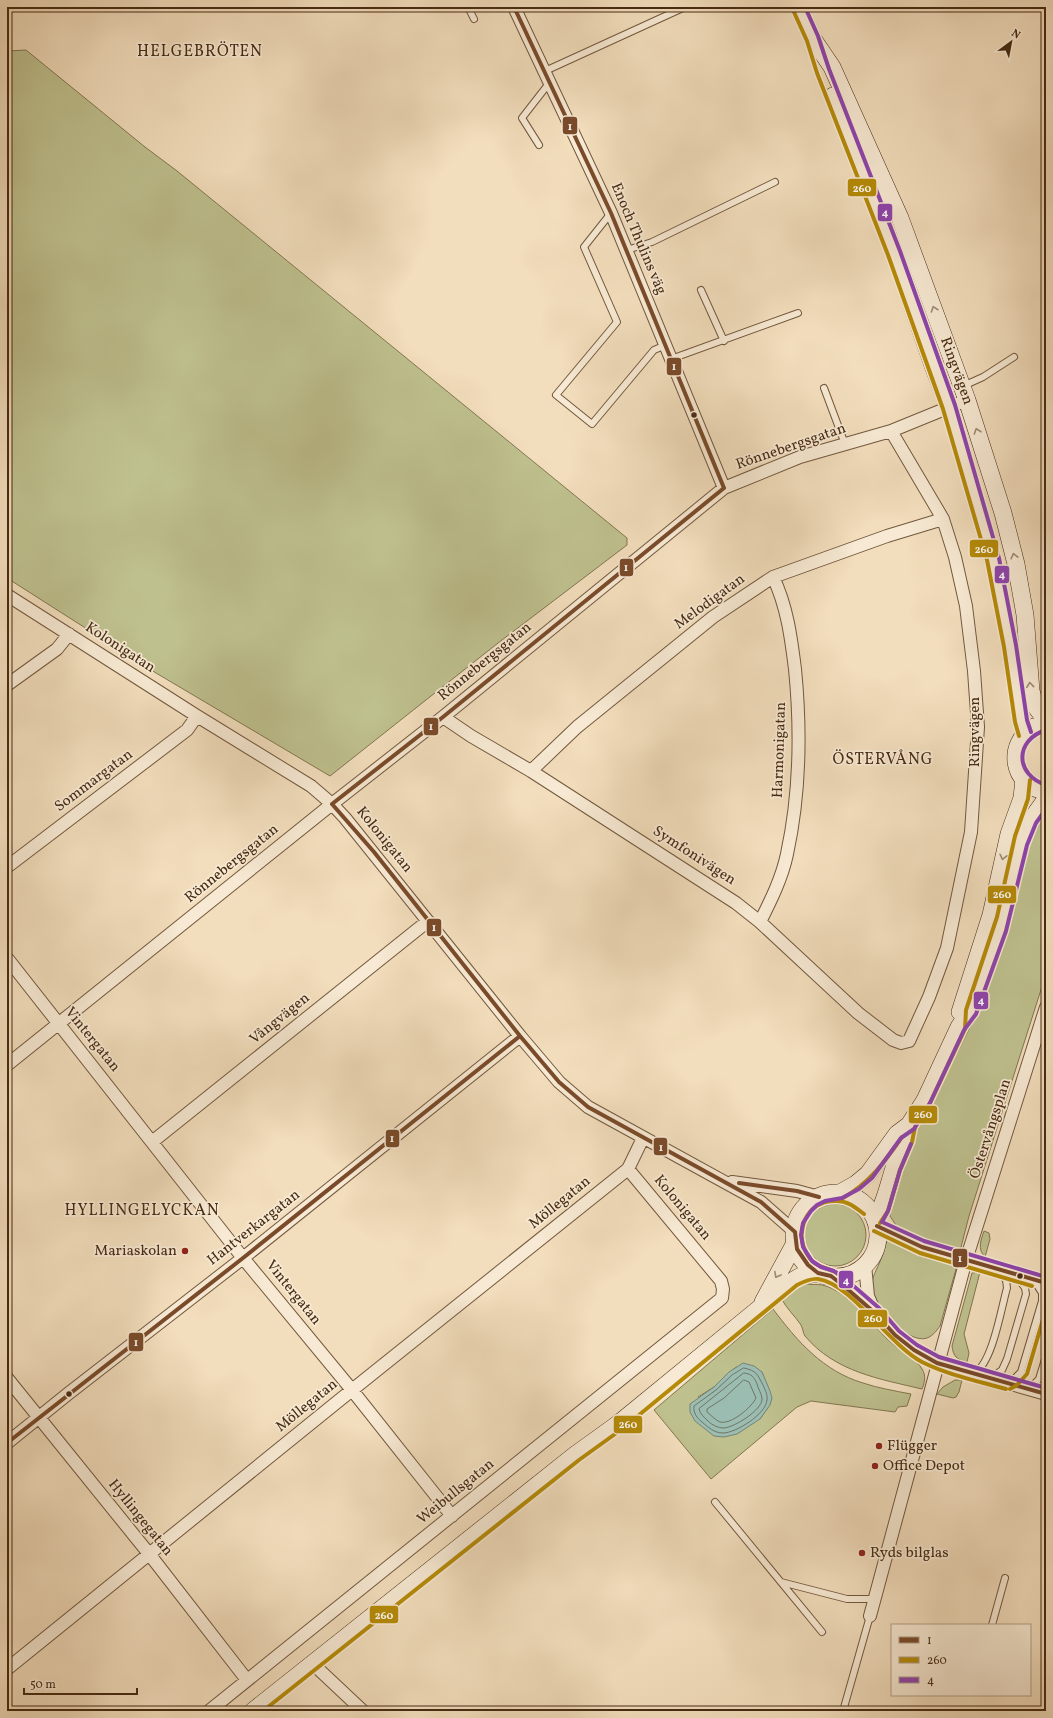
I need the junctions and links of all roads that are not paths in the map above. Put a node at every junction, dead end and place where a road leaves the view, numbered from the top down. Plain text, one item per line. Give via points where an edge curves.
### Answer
1 (468, 7) edge
2 (514, 7) edge
3 (685, 7) edge
4 (798, 7) edge
5 (474, 19) dead end
6 (813, 39) junction
7 (547, 76) junction
8 (539, 145) dead end
9 (775, 182) dead end
10 (611, 213) junction
11 (626, 250) junction
12 (701, 290) dead end
13 (798, 313) dead end
14 (724, 341) junction
15 (666, 345) junction
16 (1014, 357) dead end
17 (671, 359) junction
18 (824, 388) dead end
19 (964, 393) junction
20 (949, 407) junction
21 (891, 431) junction
22 (845, 444) junction
23 (724, 488) junction
24 (943, 519) junction
25 (773, 577) junction
26 (7, 595) edge
27 (69, 634) junction
28 (7, 686) edge
29 (197, 716) junction
30 (443, 717) junction
31 (1046, 720) edge
32 (1046, 724) edge
33 (1025, 734) junction
34 (531, 771) junction
35 (1024, 780) junction
36 (1046, 791) edge
37 (1046, 799) edge
38 (332, 804) junction
39 (7, 867) edge
40 (428, 921) junction
41 (760, 922) junction
42 (7, 958) edge
43 (1046, 1007) edge
44 (58, 1024) junction
45 (959, 1027) junction
46 (520, 1036) junction
47 (909, 1041) joint
48 (7, 1065) edge
49 (909, 1124) junction
50 (644, 1138) junction
51 (152, 1142) junction
52 (628, 1169) junction
53 (726, 1182) junction
54 (840, 1194) junction
55 (819, 1197) junction
56 (876, 1223) junction
57 (795, 1237) junction
58 (243, 1258) junction
59 (966, 1260) junction
60 (865, 1265) junction
61 (997, 1269) junction
62 (824, 1274) junction
63 (1016, 1274) junction
64 (1034, 1280) junction
65 (1046, 1283) edge
66 (722, 1298) joint
67 (760, 1307) junction
68 (875, 1312) junction
69 (1046, 1356) edge
70 (937, 1363) junction
71 (974, 1374) junction
72 (7, 1378) edge
73 (990, 1378) junction
74 (1008, 1383) junction
75 (1029, 1389) junction
76 (352, 1390) junction
77 (1046, 1394) edge
78 (39, 1419) junction
79 (7, 1443) edge
80 (715, 1502) dead end
81 (452, 1516) junction
82 (150, 1555) junction
83 (1005, 1578) dead end
84 (781, 1582) junction
85 (874, 1599) junction
86 (870, 1616) joint
87 (992, 1624) edge
88 (822, 1632) dead end
89 (313, 1664) junction
90 (7, 1669) edge
91 (247, 1680) junction
92 (209, 1711) edge
93 (253, 1711) edge
94 (363, 1711) edge
95 (843, 1711) edge

1 - 5 lane
2 - 7 street, Enoch Thulins väg
3 - 7 lane
4 - 6 main road, Ringvägen
19 -> 6 main road, Ringvägen via 900,218 832,67
6 - 20 main road, Ringvägen
7 - 8 lane via 522,118
7 - 10 street, Enoch Thulins väg
9 - 11 lane via 652,242
10 - 11 street, Enoch Thulins väg
10 - 15 lane via 584,247 617,322 556,395 592,424 654,350
11 - 15 street, Enoch Thulins väg
12 - 14 lane
13 - 14 lane
14 - 17 lane
15 - 17 street, Enoch Thulins väg
16 - 19 lane
17 - 23 street, Enoch Thulins väg
18 - 22 lane
19 - 20 street, Rönnebergsgatan
31 -> 19 main road, Ringvägen via 1036,707 1031,691 1025,615 1016,564 1003,513
20 - 21 street, Rönnebergsgatan
20 - 33 main road, Ringvägen via 993,559
21 - 22 street, Rönnebergsgatan
21 - 24 street, Ringvägen
22 - 23 street, Rönnebergsgatan via 800,458
23 - 30 street, Rönnebergsgatan
24 - 25 street, Melodigatan
24 - 47 street, Ringvägen via 966,606 974,671 978,727 974,795 971,832 947,948
25 - 34 street, Melodigatan via 713,617 577,727
25 - 41 street, Harmonigatan via 782,595 789,625 798,701 799,740 796,789 787,854 777,888
26 - 27 street, Kolonigatan
27 - 28 street via 57,649
27 - 29 street, Kolonigatan
29 - 38 street, Kolonigatan via 311,786
29 - 39 street, Sommargatan via 187,730
30 - 34 street, Symfonivägen
30 - 38 street, Rönnebergsgatan
32 - 33 main road via 1036,726
33 - 35 main road via 1018,743 1016,759 1018,770
34 - 41 street, Symfonivägen via 736,903
35 - 36 main road
35 -> 45 main road via 1022,798 1009,834 991,915 960,1009
37 - 45 main road via 1025,832 992,956 970,1012
38 - 40 street, Kolonigatan via 374,852
38 - 44 street, Rönnebergsgatan
40 - 46 street, Kolonigatan
40 - 51 street, Vångvägen
41 - 47 street, Symfonivägen via 858,1013 892,1040 901,1043
42 - 44 street, Vintergatan
43 - 59 street, Östervångsplan
44 - 48 street, Rönnebergsgatan
44 - 51 street, Vintergatan
45 - 49 main road via 925,1100
46 - 50 street, Kolonigatan via 559,1082 588,1107
46 - 58 street, Hantverkargatan
49 - 54 main road via 897,1134 868,1174
49 - 56 main road via 906,1140
50 - 52 street
50 - 53 street, Kolonigatan
51 - 58 street, Vintergatan
52 - 66 street, Kolonigatan via 721,1281
52 - 76 street, Möllegatan
53 - 55 street, Kolonigatan via 797,1191
53 - 57 street, Kolonigatan via 761,1202
54 - 55 main road
54 - 56 main road via 859,1200
55 - 57 main road via 802,1211 797,1221
56 - 59 street via 922,1247
56 - 60 main road via 878,1240 874,1254
57 - 62 main road via 804,1260
57 -> 67 main road
58 - 76 street, Vintergatan
58 - 78 street, Hantverkargatan
59 - 61 street
59 - 70 street, Östervångsplan
60 - 62 main road via 846,1276
60 - 68 street via 868,1296
61 - 63 street
61 - 71 lane via 1006,1280 1007,1288 988,1357 981,1369
62 - 67 main road via 801,1276
62 - 68 street
63 - 64 street
63 - 73 lane via 1026,1294 1002,1370
64 - 65 street
64 - 74 lane via 1042,1301 1021,1372
66 - 81 street, Weibullsgatan
67 - 89 main road via 618,1424 575,1455
68 - 70 street via 895,1335
69 - 75 lane via 1038,1379
70 - 71 street
70 - 85 street, Östervångsplan
71 - 73 street
72 - 78 street, Hyllingegatan
73 - 74 street
74 - 75 street
75 - 77 street
76 - 81 street, Vintergatan
76 - 82 street, Möllegatan
78 - 79 street, Hantverkargatan
78 - 82 street, Hyllingegatan
80 - 84 lane
81 - 91 street, Weibullsgatan
82 - 90 street, Möllegatan
82 - 91 street, Hyllingegatan
83 - 87 lane
84 - 85 lane via 847,1599
84 - 88 lane
85 - 86 street, Östervångsplan
86 - 95 lane
89 - 93 main road
89 - 94 street
91 - 92 street, Weibullsgatan

